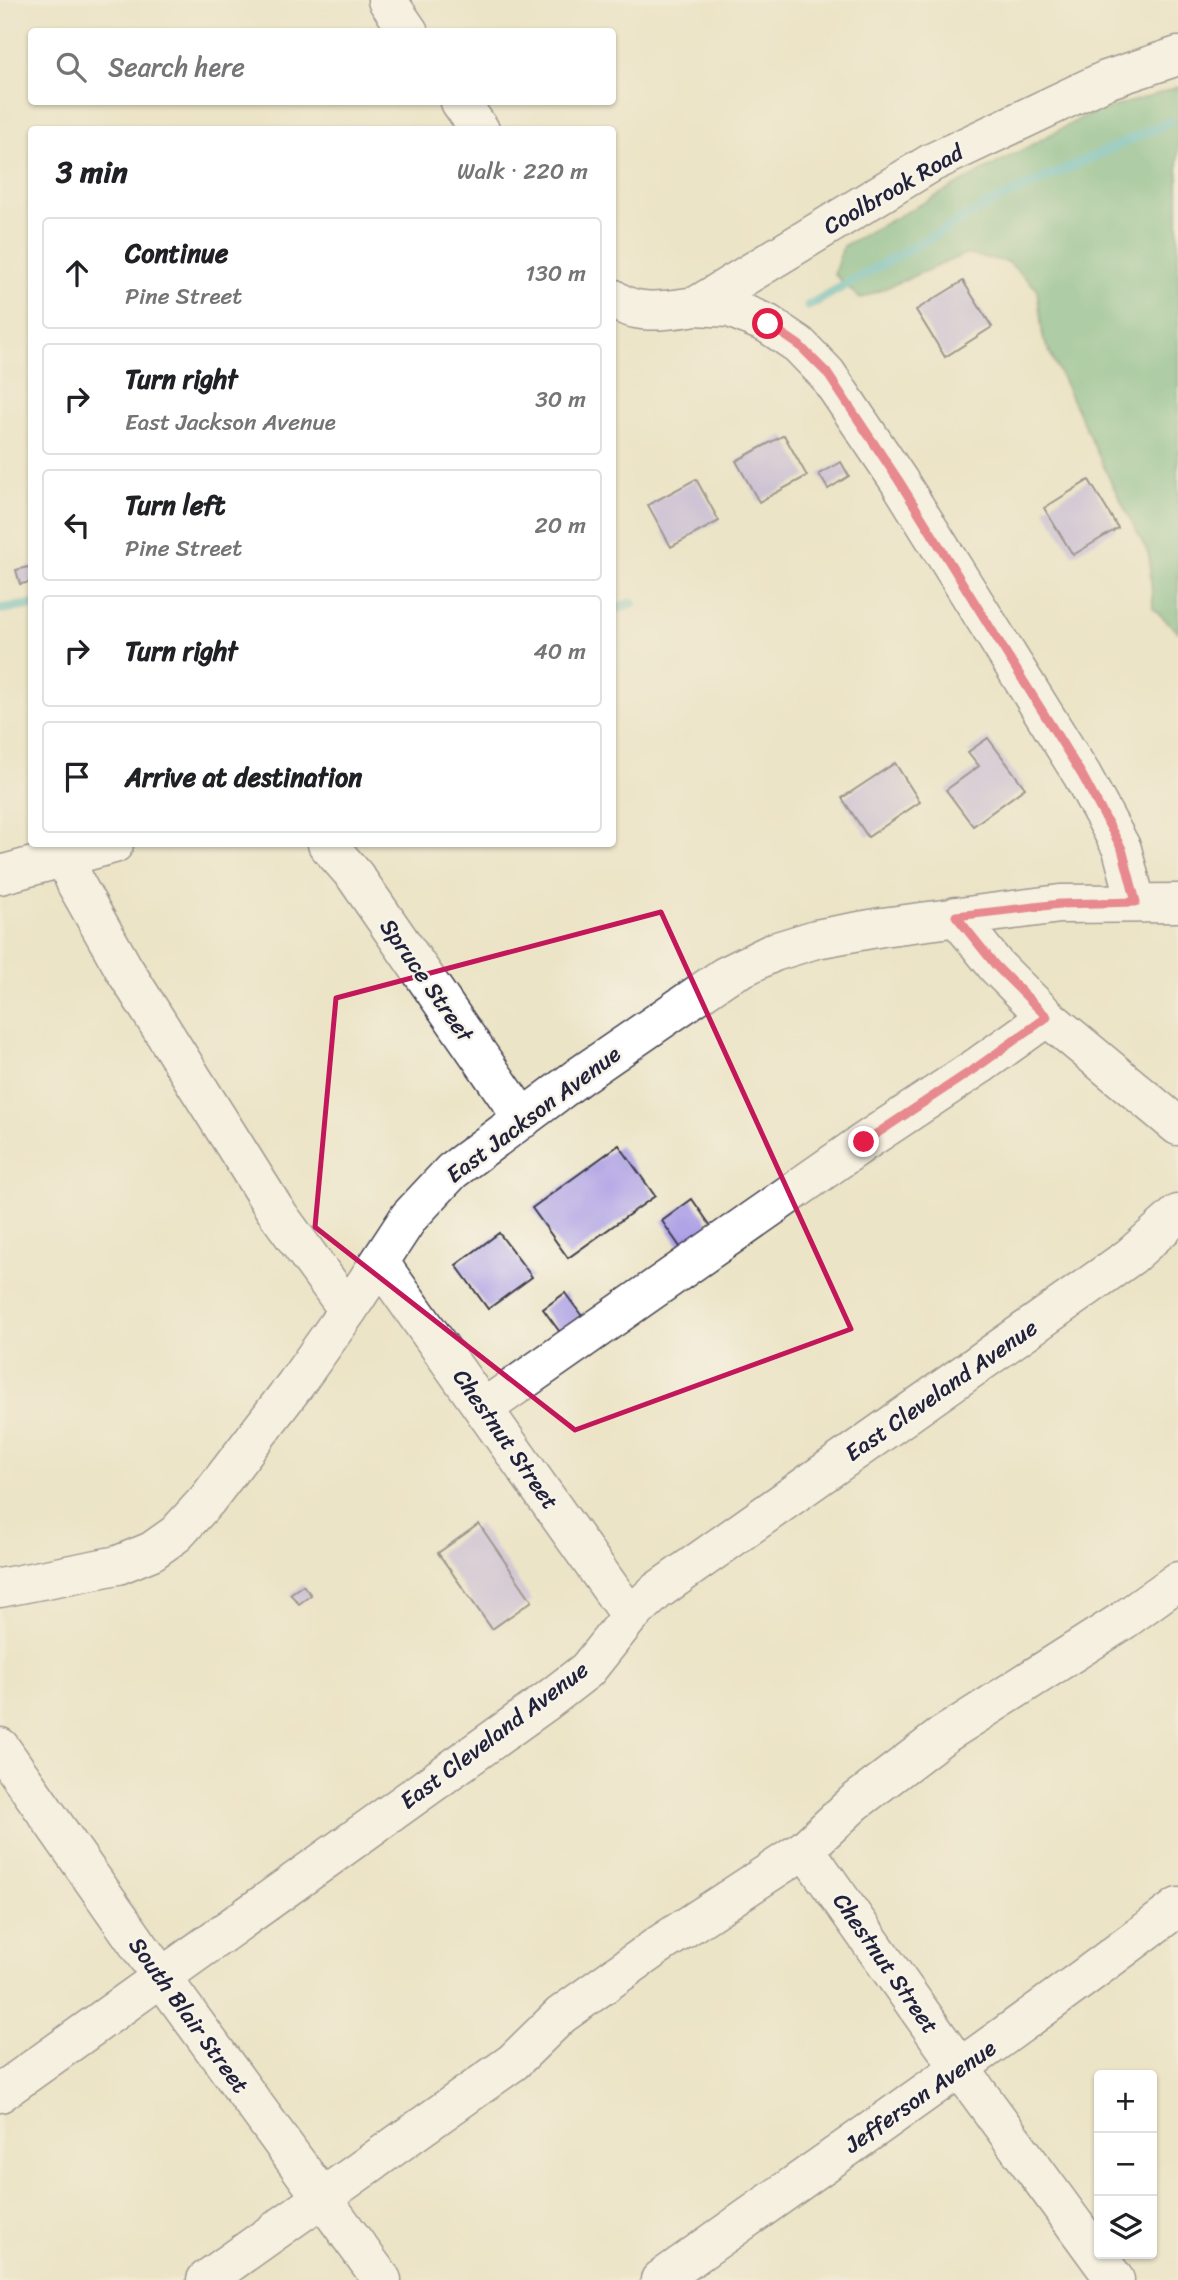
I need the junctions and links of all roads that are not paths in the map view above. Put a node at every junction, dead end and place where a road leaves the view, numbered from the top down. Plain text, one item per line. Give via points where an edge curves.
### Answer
1 (1178, 56) edge
2 (462, 105) edge
3 (478, 126) edge
4 (616, 301) edge
5 (696, 306) junction
6 (102, 847) edge
7 (330, 847) edge
8 (65, 856) junction
9 (0, 875) edge
10 (1136, 902) junction
11 (1178, 903) edge
12 (956, 916) junction
13 (1047, 1017) junction
14 (523, 1119) junction
15 (1178, 1126) edge
16 (1178, 1214) edge
17 (380, 1263) junction
18 (348, 1310) junction
19 (484, 1408) junction
20 (1178, 1581) edge
21 (0, 1588) edge
22 (630, 1616) junction
23 (3, 1757) edge
24 (805, 1849) junction
25 (1178, 1907) edge
26 (162, 1977) junction
27 (960, 2068) junction
28 (0, 2093) edge
29 (323, 2198) junction
30 (206, 2280) edge
31 (382, 2280) edge
32 (660, 2280) edge
33 (1115, 2280) edge

1 - 5 street, Coolbrook Road via 1106,80 931,163
2 - 3 street
4 - 5 street, Coolbrook Road via 644,311
5 - 10 street via 730,308 768,324 799,345 827,373 1082,775 1122,849
6 - 8 street
7 - 14 street, Spruce Street via 355,876
8 - 9 street
8 - 18 street via 131,981 275,1210
10 - 11 street, East Jackson Avenue
10 - 12 street, East Jackson Avenue via 1060,904
12 - 13 street via 996,966
12 - 14 street, East Jackson Avenue via 816,939 774,952 724,976
13 - 15 street
13 - 19 street
14 - 17 street, East Jackson Avenue via 452,1171 409,1217
16 - 22 street, East Cleveland Avenue via 1131,1256 657,1591
17 - 18 street, East Jackson Avenue
17 - 19 street, Chestnut Street
18 - 21 street, East Jackson Avenue via 207,1500 176,1534 152,1551 118,1565
19 - 22 street, Chestnut Street
20 - 24 street via 942,1736 854,1803
22 - 26 street, East Cleveland Avenue via 587,1670 547,1701
23 - 26 street, South Blair Street
24 - 27 street, Chestnut Street
24 - 29 street via 561,2015 513,2062
25 - 27 street, Jefferson Avenue
26 - 28 street, East Cleveland Avenue
26 - 29 street, South Blair Street
27 - 32 street, Jefferson Avenue
27 - 33 street, Chestnut Street
29 - 30 street
29 - 31 street, South Blair Street

